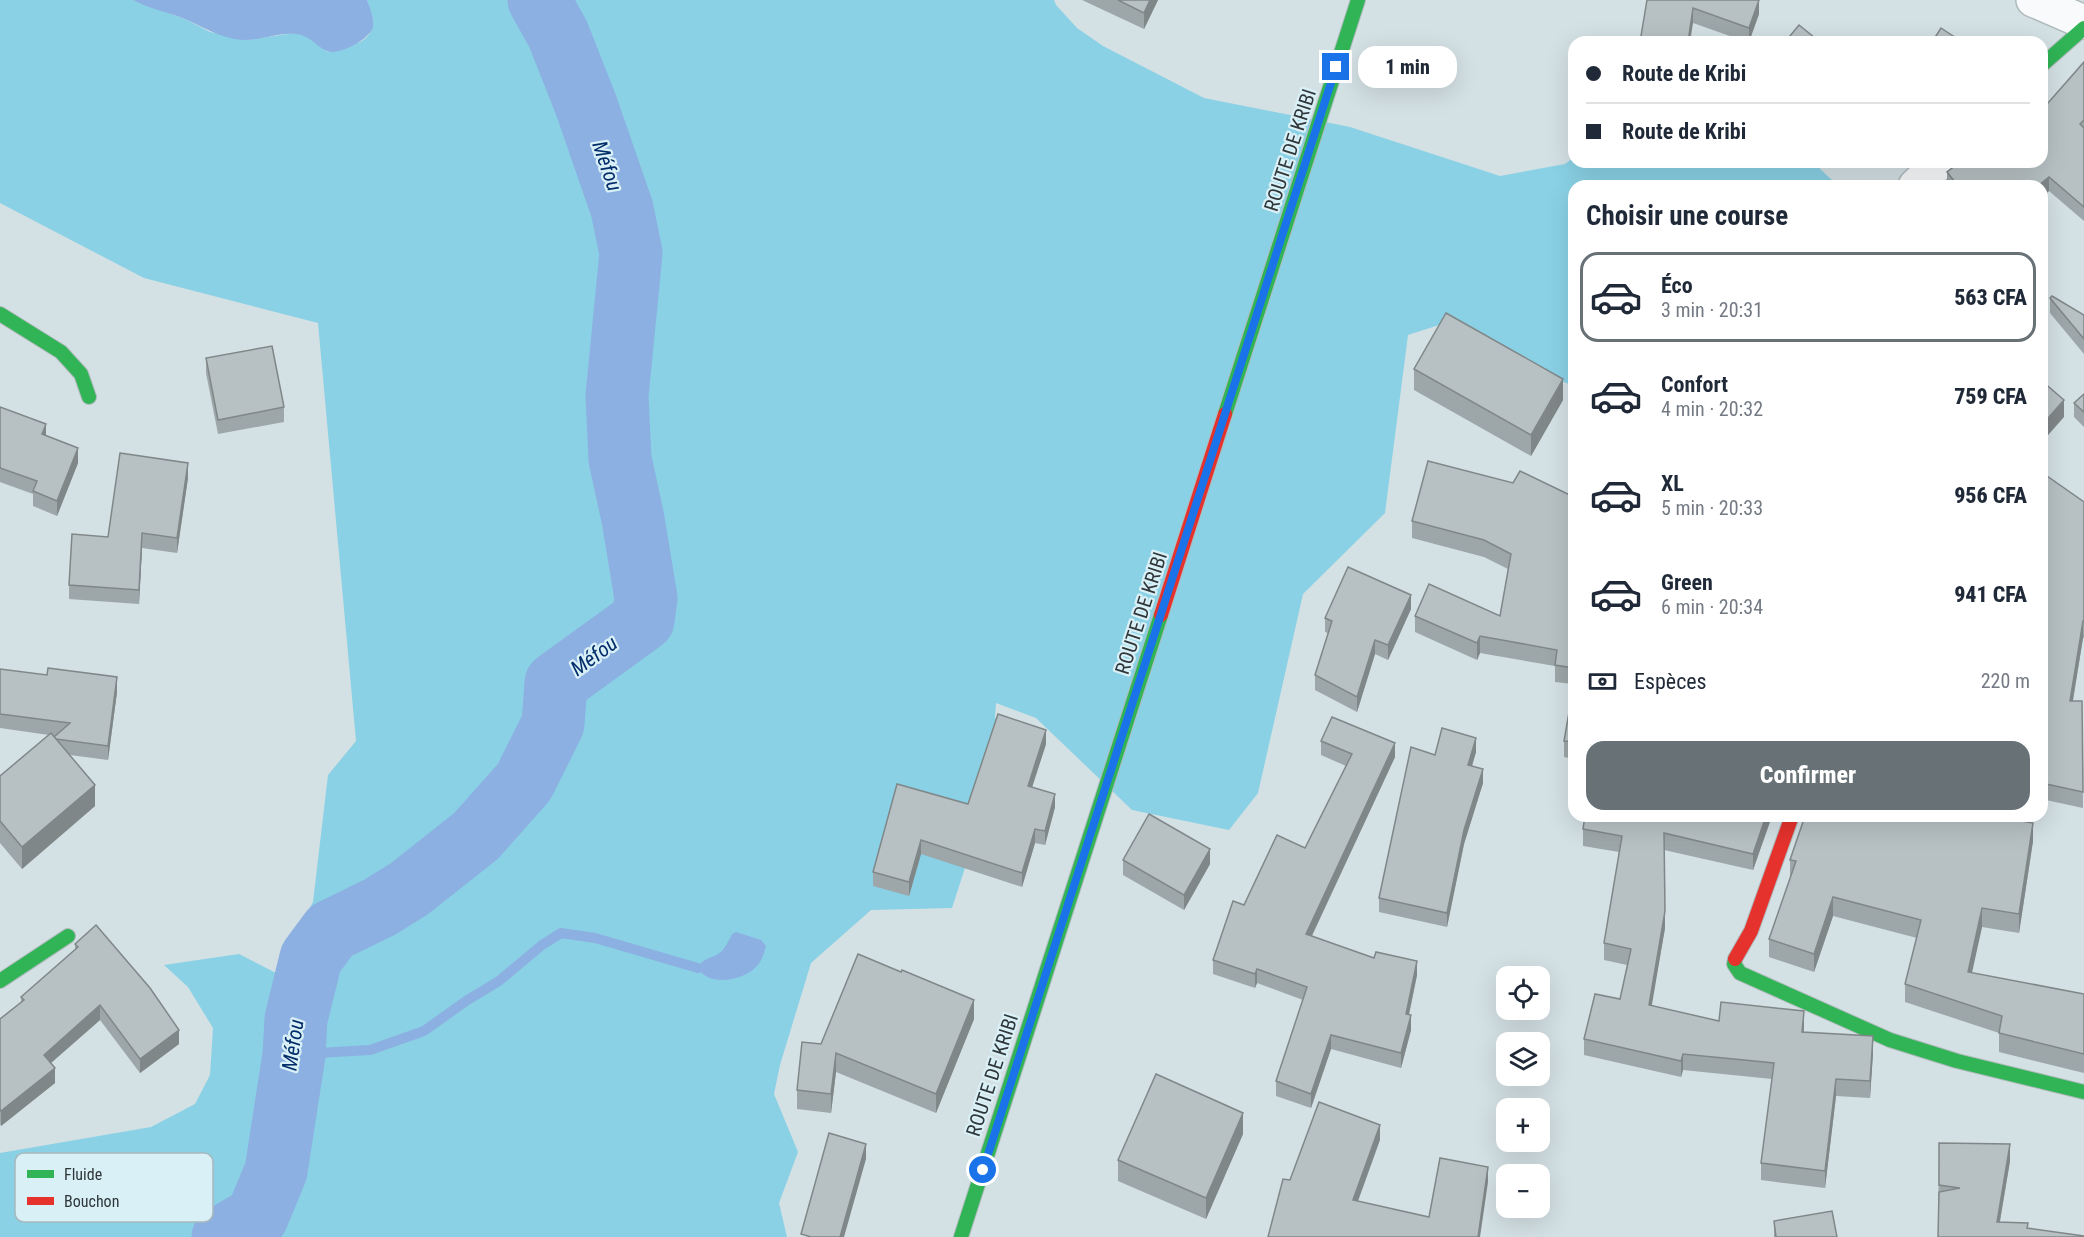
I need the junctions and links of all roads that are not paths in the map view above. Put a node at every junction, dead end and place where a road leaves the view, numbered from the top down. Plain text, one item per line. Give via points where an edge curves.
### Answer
1 (1358, 0) edge
2 (2033, 0) edge
3 (2084, 22) edge
4 (2084, 28) edge
5 (2048, 60) edge
6 (1934, 168) edge
7 (1920, 180) edge
8 (0, 314) edge
9 (89, 397) dead end
10 (1790, 822) edge
11 (68, 936) dead end
12 (0, 981) edge
13 (2084, 1092) edge
14 (961, 1237) edge

1 - 14 main road, ROUTE DE KRIBI
2 - 3 street
4 - 5 main road
6 - 7 street
8 - 9 main road via 61,352 81,374
10 - 13 main road via 1751,931 1736,954 1734,964 1740,972 1890,1040
11 - 12 main road

